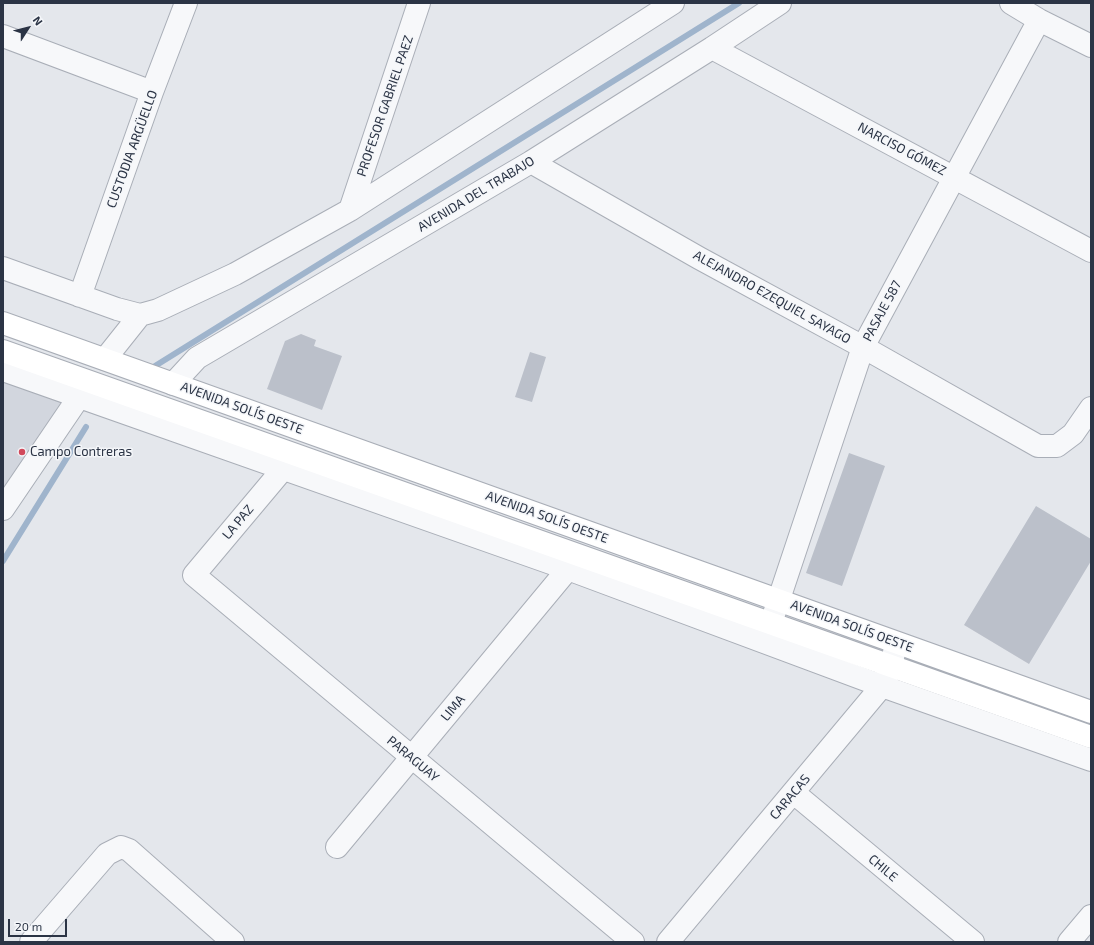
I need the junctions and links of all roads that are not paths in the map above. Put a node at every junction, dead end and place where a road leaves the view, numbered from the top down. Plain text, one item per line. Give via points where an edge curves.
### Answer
1 (186, 3) edge
2 (419, 3) edge
3 (673, 3) edge
4 (780, 3) edge
5 (1011, 3) edge
6 (1040, 20) junction
7 (3, 36) edge
8 (1091, 46) edge
9 (712, 48) junction
10 (152, 92) junction
11 (531, 162) junction
12 (954, 177) junction
13 (350, 210) junction
14 (1091, 251) edge
15 (3, 268) edge
16 (80, 296) junction
17 (140, 315) junction
18 (3, 323) edge
19 (863, 347) junction
20 (3, 351) edge
21 (105, 359) junction
22 (3, 370) edge
23 (173, 384) junction
24 (82, 388) junction
25 (1091, 408) edge
26 (283, 469) junction
27 (3, 509) edge
28 (568, 570) junction
29 (194, 575) joint
30 (778, 600) junction
31 (771, 623) junction
32 (896, 643) junction
33 (886, 676) junction
34 (1044, 695) junction
35 (1091, 712) edge
36 (1036, 718) junction
37 (1091, 737) edge
38 (411, 758) junction
39 (1091, 760) edge
40 (794, 793) junction
41 (337, 848) dead end
42 (1091, 916) edge
43 (31, 942) edge
44 (233, 942) edge
45 (633, 942) edge
46 (668, 942) edge
47 (973, 942) edge
48 (1069, 942) edge

1 - 10 street, CUSTODIA ARGÜELLO
2 - 13 street, PROFESOR GABRIEL PAEZ
3 - 13 street
4 - 9 street, AVENIDA DEL TRABAJO
5 - 6 street
6 - 8 street
6 - 12 street, PASAJE 587
7 - 10 street
9 - 11 street, AVENIDA DEL TRABAJO
9 - 12 street, NARCISO GÓMEZ
10 - 16 street, CUSTODIA ARGÜELLO
11 - 19 street, ALEJANDRO EZEQUIEL SAYAGO via 699,258
11 - 23 street, AVENIDA DEL TRABAJO via 197,358
12 - 14 street, NARCISO GÓMEZ
12 - 19 street, PASAJE 587
13 - 17 street via 235,274 158,310
15 - 16 street
16 - 17 street
17 - 21 street
18 - 21 main road, AVENIDA SOLÍS OESTE
19 - 25 street, ALEJANDRO EZEQUIEL SAYAGO via 1038,446 1057,446 1073,434
19 - 30 street, PASAJE 587
20 - 24 main road, AVENIDA SOLÍS OESTE
21 - 23 main road, AVENIDA SOLÍS OESTE
22 - 24 street
23 - 30 main road, AVENIDA SOLÍS OESTE
24 - 26 street
24 - 27 street
24 - 31 main road, AVENIDA SOLÍS OESTE
26 - 28 street
26 - 29 street, LA PAZ
28 - 33 street
28 - 38 street, LIMA
29 - 38 street, PARAGUAY
30 - 31 street, PASAJE 587
30 - 32 main road, AVENIDA SOLÍS OESTE
31 - 33 main road, AVENIDA SOLÍS OESTE
32 - 33 street, CARACAS
32 - 34 main road, AVENIDA SOLÍS OESTE
33 - 36 main road, AVENIDA SOLÍS OESTE
33 - 39 street
33 - 40 street, CARACAS
34 - 35 main road, AVENIDA SOLÍS OESTE
34 - 36 main road
36 - 37 main road, AVENIDA SOLÍS OESTE
38 - 41 street, LIMA
38 - 45 street, PARAGUAY
40 - 46 street, CARACAS
40 - 47 street, CHILE
42 - 48 street
43 - 44 street via 107,854 121,847 129,850

